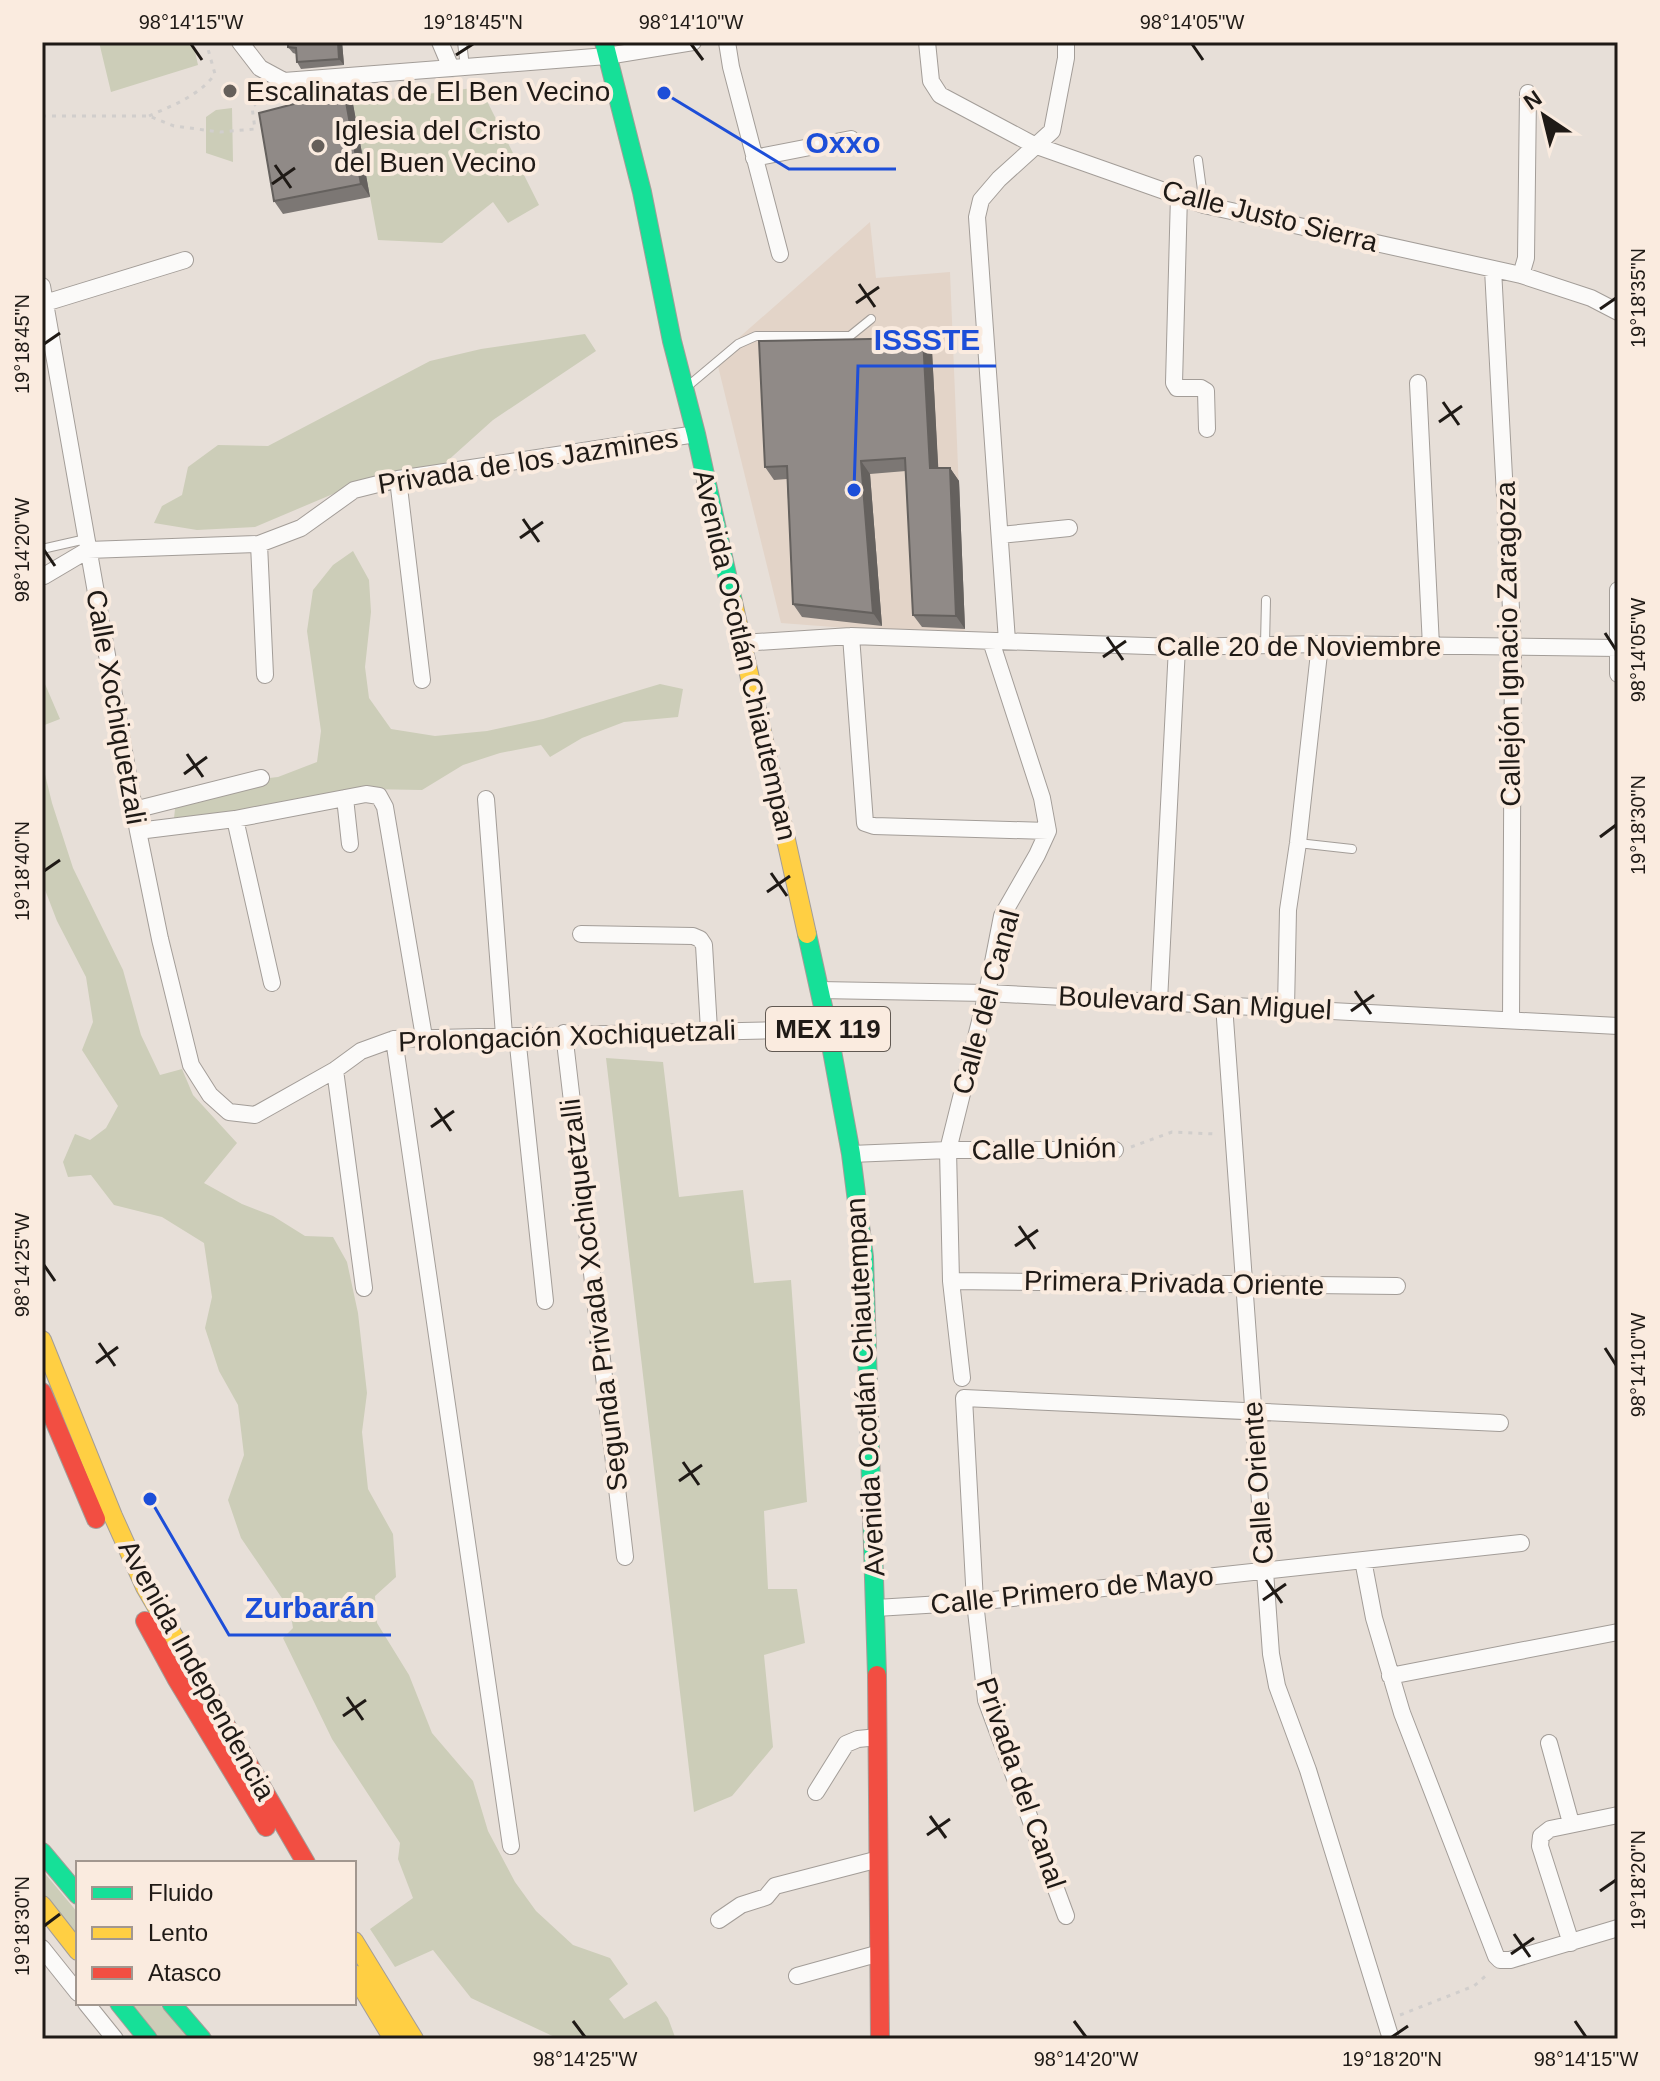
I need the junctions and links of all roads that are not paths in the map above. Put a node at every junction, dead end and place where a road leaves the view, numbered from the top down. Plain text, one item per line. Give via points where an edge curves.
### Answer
1 (240, 42) edge
2 (440, 42) edge
3 (462, 42) edge
4 (693, 42) edge
5 (727, 42) edge
6 (927, 42) edge
7 (1066, 42) edge
8 (605, 49) edge
9 (458, 67) junction
10 (1528, 93) dead end
11 (851, 139) dead end
12 (1034, 145) junction
13 (754, 158) junction
14 (1198, 160) dead end
15 (1179, 195) junction
16 (1204, 205) junction
17 (780, 254) dead end
18 (185, 260) dead end
19 (1493, 269) junction
20 (1521, 275) junction
21 (44, 294) edge
22 (1618, 312) edge
23 (871, 319) dead end
24 (1418, 383) dead end
25 (684, 389) junction
26 (1207, 429) dead end
27 (696, 434) junction
28 (398, 479) junction
29 (1069, 528) dead end
30 (1000, 535) junction
31 (259, 544) junction
32 (87, 545) junction
33 (42, 549) edge
34 (44, 576) dead end
35 (1618, 590) edge
36 (1266, 600) dead end
37 (851, 636) junction
38 (999, 641) junction
39 (741, 643) junction
40 (1265, 644) junction
41 (1320, 644) junction
42 (1431, 646) junction
43 (1177, 647) junction
44 (1513, 647) junction
45 (1618, 648) edge
46 (1618, 674) edge
47 (265, 675) dead end
48 (422, 680) dead end
49 (261, 778) dead end
50 (345, 798) junction
51 (486, 799) dead end
52 (134, 810) junction
53 (235, 819) junction
54 (138, 831) junction
55 (1048, 831) junction
56 (1298, 843) junction
57 (350, 844) dead end
58 (1352, 849) dead end
59 (581, 934) dead end
60 (272, 983) dead end
61 (819, 990) junction
62 (987, 993) junction
63 (1159, 1001) junction
64 (1224, 1005) junction
65 (1286, 1008) junction
66 (1511, 1020) junction
67 (1618, 1026) edge
68 (828, 1029) junction
69 (709, 1030) junction
70 (564, 1033) junction
71 (510, 1036) junction
72 (424, 1037) junction
73 (394, 1039) junction
74 (335, 1070) junction
75 (229, 1112) joint
76 (948, 1150) junction
77 (1115, 1150) road end
78 (851, 1154) junction
79 (951, 1281) junction
80 (1245, 1283) junction
81 (1397, 1286) dead end
82 (364, 1288) dead end
83 (545, 1301) dead end
84 (42, 1340) edge
85 (962, 1378) dead end
86 (42, 1392) edge
87 (1254, 1412) junction
88 (1500, 1423) dead end
89 (1521, 1543) dead end
90 (625, 1557) dead end
91 (1363, 1560) junction
92 (1264, 1570) junction
93 (975, 1602) junction
94 (876, 1608) junction
95 (1618, 1632) edge
96 (1390, 1676) junction
97 (878, 1737) junction
98 (1549, 1743) dead end
99 (816, 1792) dead end
100 (1618, 1815) edge
101 (1571, 1823) junction
102 (511, 1846) dead end
103 (42, 1852) edge
104 (879, 1859) junction
105 (286, 1861) edge
106 (305, 1861) edge
107 (76, 1893) edge
108 (42, 1905) edge
109 (1066, 1916) dead end
110 (719, 1920) dead end
111 (1618, 1928) edge
112 (1571, 1943) junction
113 (356, 1944) edge
114 (42, 1948) edge
115 (76, 1948) edge
116 (880, 1953) junction
117 (797, 1976) dead end
118 (356, 1977) edge
119 (76, 1990) edge
120 (88, 2005) edge
121 (121, 2005) edge
122 (173, 2005) edge
123 (115, 2039) edge
124 (148, 2039) edge
125 (202, 2039) edge
126 (393, 2039) edge
127 (414, 2039) edge
128 (880, 2039) edge
129 (1391, 2039) edge

1 - 9 street via 260,68 284,81
2 - 9 street
3 - 9 lane
4 - 8 street
5 - 13 street
6 - 12 street, Calle Justo Sierra via 931,81 940,95
7 - 12 street via 1052,131
8 - 9 street
8 - 25 main road, Avenida Ocotlán Chiautempan / MEX 119
10 - 20 street via 1526,258
11 - 13 street
12 - 15 street, Calle Justo Sierra
12 - 30 street via 981,200 977,217
13 - 17 street
14 - 16 lane
15 - 16 street, Calle Justo Sierra
15 - 26 street via 1174,383 1177,388 1206,391
16 - 19 street, Calle Justo Sierra
18 - 21 street
19 - 20 street, Calle Justo Sierra
19 - 44 street, Callejón Ignacio Zaragoza
20 - 22 street, Calle Justo Sierra
21 - 32 street, Calle Xochiquetzali
23 - 25 lane via 850,336 756,336 738,344
24 - 42 street
25 - 27 main road, Avenida Ocotlán Chiautempan / MEX 119
27 - 28 street, Privada de los Jazmines
27 - 39 main road, Avenida Ocotlán Chiautempan / MEX 119
28 - 31 street, Privada de los Jazmines via 354,490 301,528
28 - 48 street
29 - 30 street
30 - 38 street
31 - 32 street, Privada de los Jazmines
31 - 47 street
32 - 33 lane
32 - 34 street
32 - 52 street, Calle Xochiquetzali
35 - 45 street
36 - 40 lane
37 - 38 street, Calle 20 de Noviembre
37 - 39 street, Calle 20 de Noviembre
37 - 55 street via 865,823
38 - 43 street, Calle 20 de Noviembre
38 - 55 street
39 - 61 main road, Avenida Ocotlán Chiautempan / MEX 119
40 - 41 street, Calle 20 de Noviembre
40 - 43 street, Calle 20 de Noviembre
41 - 42 street, Calle 20 de Noviembre
41 - 56 street
42 - 44 street, Calle 20 de Noviembre
43 - 63 street
44 - 45 street, Calle 20 de Noviembre
44 - 66 street, Callejón Ignacio Zaragoza
45 - 46 street
49 - 52 street
50 - 53 street
50 - 57 street
50 - 72 street via 379,796 385,807
51 - 71 street
52 - 54 street, Calle Xochiquetzali
53 - 54 street
53 - 60 street
54 - 75 street, Calle Xochiquetzali via 191,1065 210,1095
55 - 62 street, Calle del Canal via 1002,916
56 - 58 lane
56 - 65 street via 1288,910
59 - 69 street via 700,939
61 - 62 street, Boulevard San Miguel
61 - 68 main road, Avenida Ocotlán Chiautempan / MEX 119
62 - 63 street, Boulevard San Miguel
62 - 76 street, Calle del Canal
63 - 64 street, Boulevard San Miguel
64 - 65 street, Boulevard San Miguel
64 - 80 street, Calle Oriente
65 - 66 street, Boulevard San Miguel
66 - 67 street, Boulevard San Miguel
68 - 69 street, Prolongación Xochiquetzali
68 - 78 main road, Avenida Ocotlán Chiautempan / MEX 119
69 - 70 street, Prolongación Xochiquetzali
70 - 71 street, Prolongación Xochiquetzali
70 - 90 street, Segunda Privada Xochiquetzalli
71 - 72 street, Prolongación Xochiquetzali
71 - 83 street
72 - 73 street, Prolongación Xochiquetzali
73 - 74 street, Prolongación Xochiquetzali via 361,1051
73 - 102 street
74 - 75 street, Prolongación Xochiquetzali via 255,1115
74 - 82 street
76 - 77 street, Calle Unión
76 - 78 street, Calle Unión
76 - 79 street, Calle del Canal
78 - 94 main road, Avenida Ocotlán Chiautempan / MEX 119 via 864,1257
79 - 80 street, Primera Privada Oriente
79 - 85 street, Calle del Canal
80 - 81 street, Primera Privada Oriente
80 - 87 street, Calle Oriente
84 - 106 main road, Avenida Independencia via 145,1587
86 - 105 main road, Avenida Independencia via 142,1615
87 - 88 street
87 - 92 street, Calle Oriente
87 - 93 street via 964,1398
89 - 91 street, Calle Primero de Mayo
91 - 92 street, Calle Primero de Mayo
91 - 96 street
92 - 93 street, Calle Primero de Mayo
92 - 129 street, Calle Oriente via 1277,1686
93 - 94 street, Calle Primero de Mayo
93 - 109 street, Privada del Canal via 986,1700
94 - 97 main road, Avenida Ocotlán Chiautempan / MEX 119
95 - 96 street
96 - 112 street via 1494,1952 1500,1960 1510,1960
97 - 99 street via 846,1744
97 - 104 main road, Avenida Ocotlán Chiautempan / MEX 119
98 - 101 street
100 - 101 street
101 - 112 street via 1550,1829 1541,1836 1540,1846
103 - 107 main road
104 - 110 street via 775,1886 763,1898
104 - 116 main road, Avenida Ocotlán Chiautempan / MEX 119
108 - 115 main road
111 - 112 street
113 - 127 main road
114 - 119 street
116 - 117 street
116 - 128 main road, Avenida Ocotlán Chiautempan / MEX 119
118 - 126 main road
120 - 123 street
121 - 124 main road
122 - 125 main road

